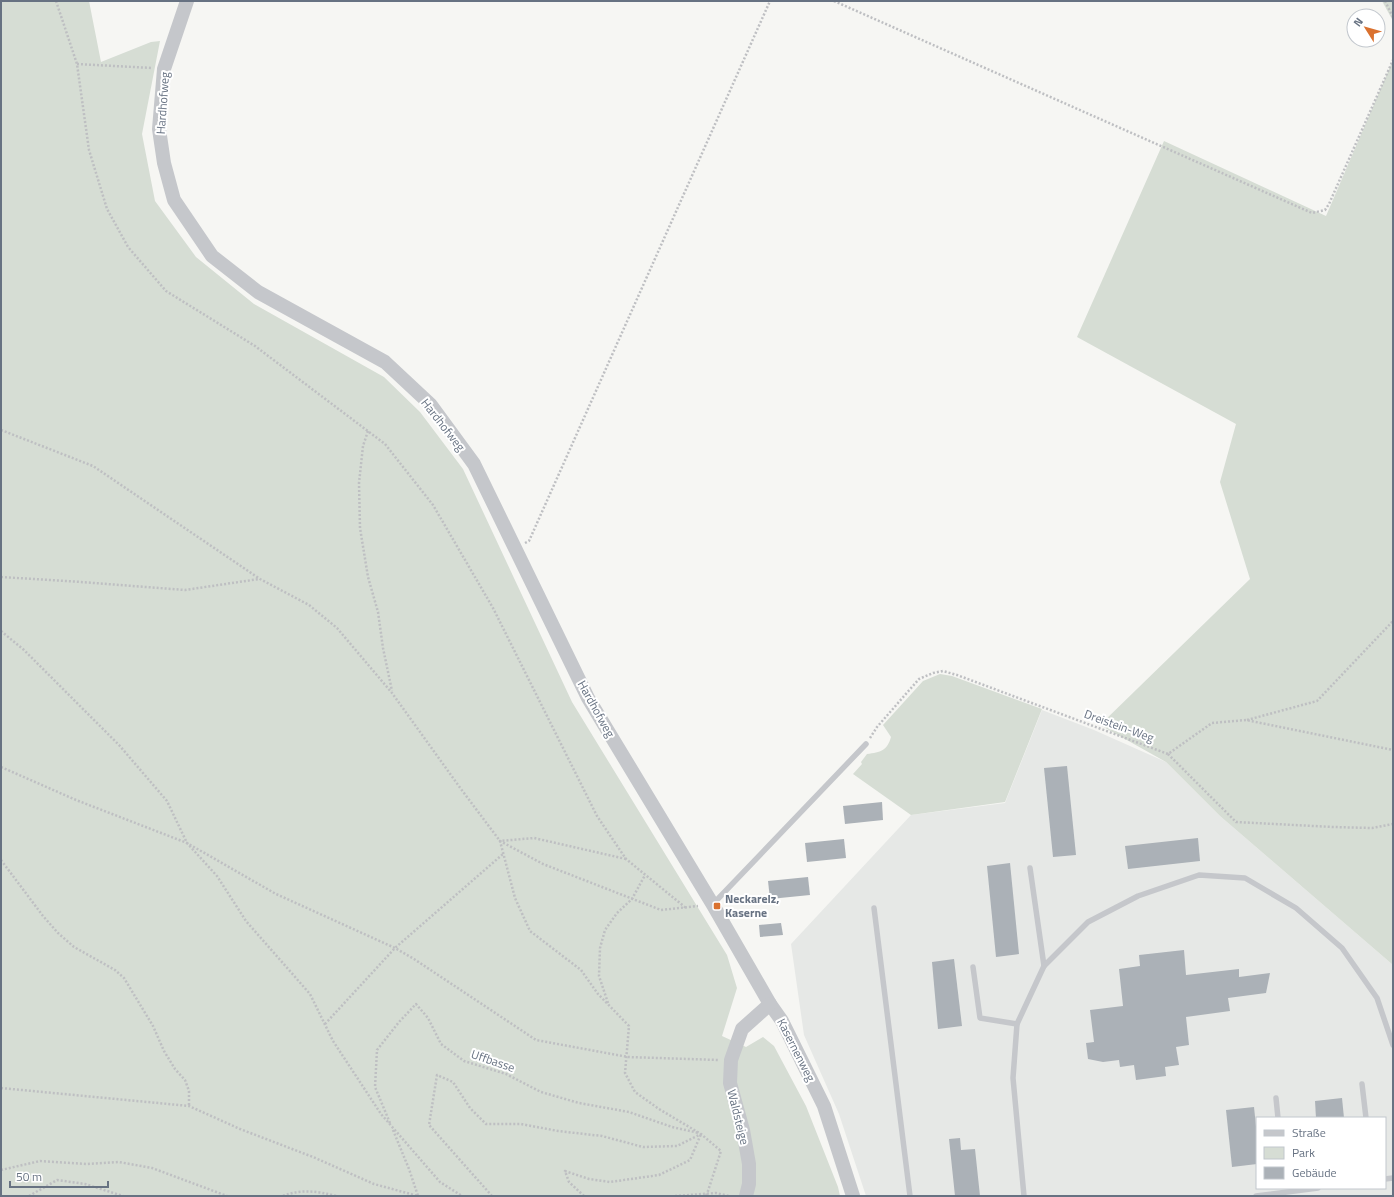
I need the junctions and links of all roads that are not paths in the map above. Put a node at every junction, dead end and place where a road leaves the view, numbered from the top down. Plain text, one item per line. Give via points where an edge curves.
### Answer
1 (186, 1) edge
2 (866, 744) road end
3 (1030, 868) dead end
4 (874, 908) dead end
5 (715, 909) junction
6 (1044, 966) junction
7 (974, 967) dead end
8 (770, 1004) junction
9 (1017, 1024) junction
10 (1393, 1045) edge
11 (1362, 1084) dead end
12 (1276, 1098) dead end
13 (1278, 1117) edge
14 (1366, 1117) edge
15 (1300, 1189) edge
16 (1283, 1190) edge
17 (746, 1196) edge
18 (853, 1196) edge
19 (910, 1196) edge
20 (1024, 1196) edge
21 (1256, 1196) edge

1 - 5 street, Hardhofweg via 164,69 159,129 164,163 174,200 212,256 258,292 385,362 430,404 474,464 588,698
2 - 5 lane
3 - 6 lane
4 - 19 lane
5 - 8 street, Kasernenweg
6 - 9 lane
6 - 10 lane via 1088,922 1138,896 1198,875 1246,878 1296,908 1342,948 1377,998
7 - 9 lane via 980,1018
8 - 17 street, Waldsteige via 742,1029 731,1060 730,1083 749,1164
8 - 18 street, Kasernenweg via 782,1021 824,1106
9 - 20 lane via 1013,1078
11 - 14 lane
12 - 13 lane
15 - 16 lane
16 - 21 lane

